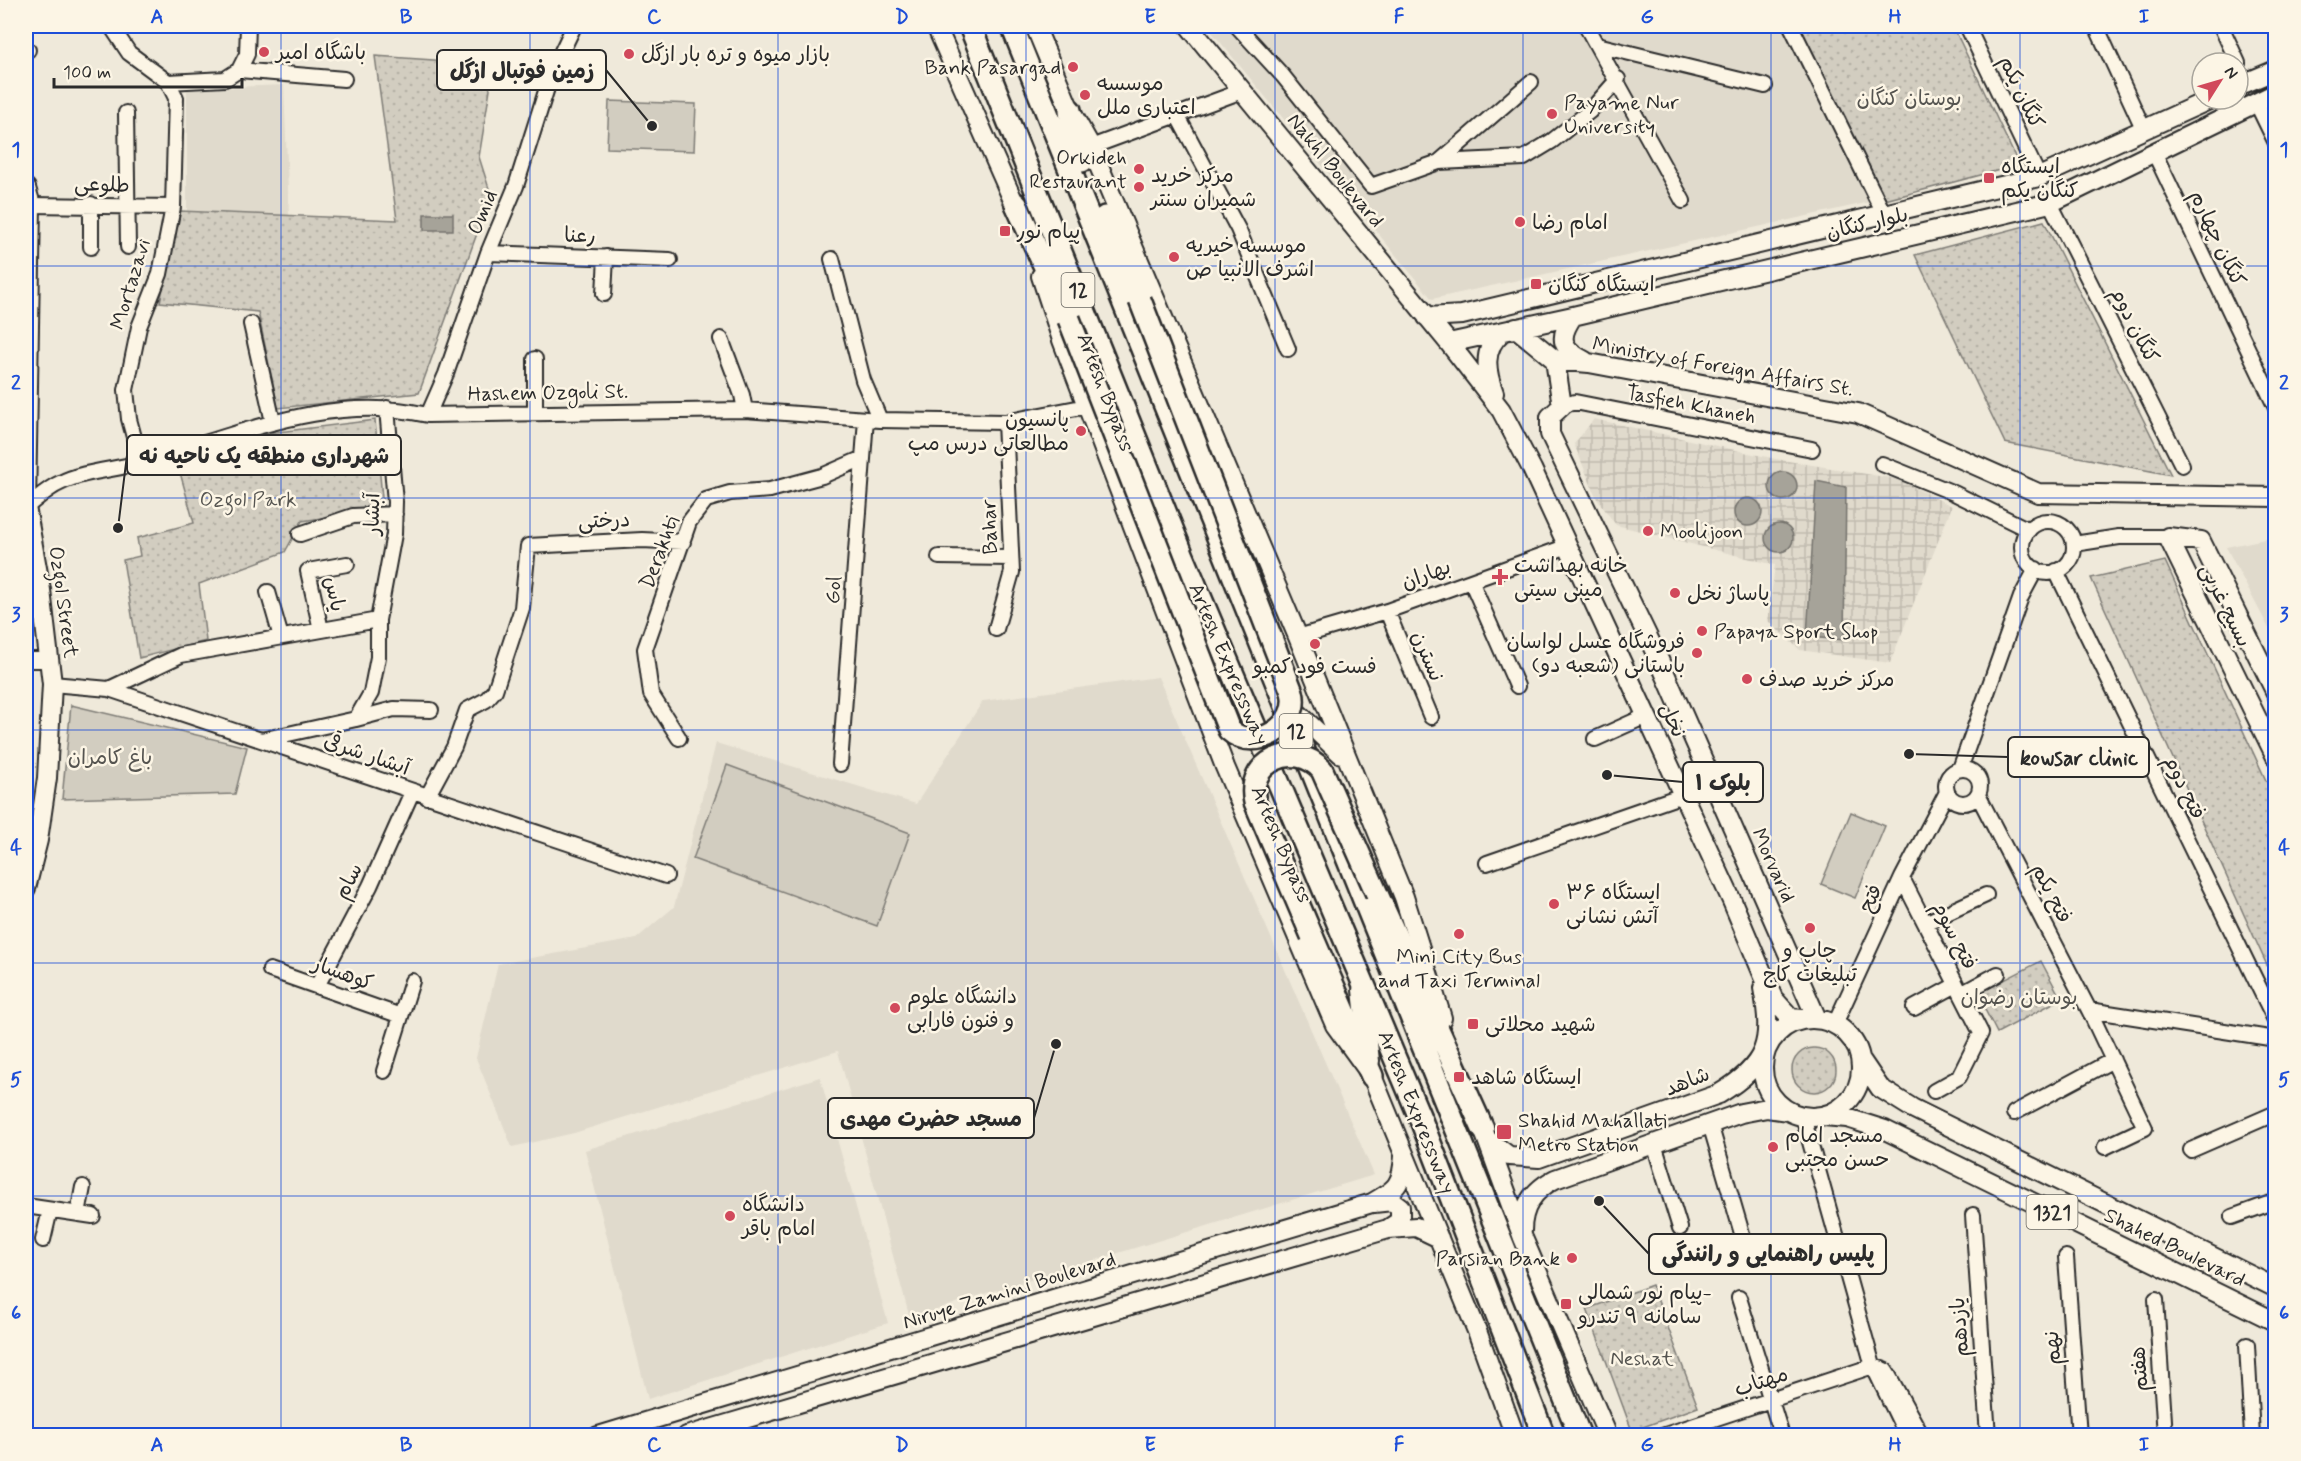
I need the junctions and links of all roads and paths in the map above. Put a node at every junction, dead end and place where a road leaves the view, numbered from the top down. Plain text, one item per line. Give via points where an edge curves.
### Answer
1 (111, 26) edge
2 (248, 26) edge
3 (574, 26) edge
4 (936, 26) edge
5 (951, 26) edge
6 (969, 26) edge
7 (1012, 26) edge
8 (1035, 26) edge
9 (1189, 26) edge
10 (1237, 26) edge
11 (1586, 26) edge
12 (1791, 26) edge
13 (1967, 26) edge
14 (2096, 26) edge
15 (2221, 26) edge
16 (1598, 45) junction
17 (2232, 51) edge
18 (239, 70) junction
19 (2276, 70) edge
20 (344, 79) dead end
21 (1618, 79) junction
22 (2250, 81) edge
23 (168, 82) junction
24 (1531, 82) dead end
25 (1765, 86) dead end
26 (1242, 91) junction
27 (2276, 93) edge
28 (2250, 94) edge
29 (2256, 102) junction
30 (2190, 109) edge
31 (1070, 110) junction
32 (126, 113) dead end
33 (1177, 115) junction
34 (2144, 130) junction
35 (2276, 143) edge
36 (1091, 147) junction
37 (2154, 152) junction
38 (1439, 162) junction
39 (2039, 177) junction
40 (28, 196) edge
41 (1683, 201) dead end
42 (2050, 203) junction
43 (91, 204) junction
44 (1016, 204) junction
45 (128, 206) junction
46 (173, 207) junction
47 (1885, 216) junction
48 (92, 247) dead end
49 (128, 248) dead end
50 (488, 253) junction
51 (28, 254) edge
52 (606, 257) junction
53 (832, 259) dead end
54 (670, 260) dead end
55 (1624, 277) junction
56 (604, 294) dead end
57 (1627, 303) junction
58 (1462, 315) junction
59 (1573, 316) junction
60 (1427, 317) junction
61 (27, 319) edge
62 (251, 324) dead end
63 (1508, 330) junction
64 (1480, 337) junction
65 (721, 339) dead end
66 (1449, 343) junction
67 (1288, 349) dead end
68 (535, 359) dead end
69 (1555, 360) junction
70 (1589, 363) junction
71 (27, 370) edge
72 (1087, 406) junction
73 (1562, 406) junction
74 (387, 408) junction
75 (2276, 408) edge
76 (745, 410) junction
77 (1500, 410) junction
78 (535, 413) junction
79 (428, 415) junction
80 (866, 419) junction
81 (880, 420) junction
82 (273, 422) junction
83 (1005, 422) junction
84 (1812, 449) dead end
85 (863, 458) junction
86 (141, 463) junction
87 (1882, 464) dead end
88 (2182, 465) dead end
89 (2276, 497) edge
90 (26, 507) edge
91 (395, 514) junction
92 (2029, 530) junction
93 (300, 534) dead end
94 (2168, 537) junction
95 (29, 540) edge
96 (683, 542) junction
97 (2074, 544) junction
98 (1568, 546) junction
99 (939, 557) dead end
100 (1011, 558) junction
101 (348, 564) dead end
102 (2036, 569) junction
103 (2056, 571) junction
104 (1471, 581) junction
105 (268, 592) dead end
106 (1387, 610) junction
107 (378, 620) junction
108 (996, 629) dead end
109 (321, 630) junction
110 (1298, 636) junction
111 (280, 637) junction
112 (26, 660) edge
113 (50, 660) junction
114 (52, 684) junction
115 (1517, 686) dead end
116 (109, 688) junction
117 (2276, 693) edge
118 (1283, 699) junction
119 (430, 710) dead end
120 (1646, 716) junction
121 (1431, 717) dead end
122 (356, 719) junction
123 (679, 738) dead end
124 (1595, 739) dead end
125 (259, 740) junction
126 (2276, 757) edge
127 (1346, 760) junction
128 (840, 764) dead end
129 (1960, 769) junction
130 (412, 792) junction
131 (1947, 792) junction
132 (1683, 795) junction
133 (1978, 795) junction
134 (427, 797) junction
135 (29, 859) edge
136 (1487, 863) dead end
137 (666, 876) dead end
138 (1902, 878) junction
139 (26, 888) edge
140 (1986, 895) dead end
141 (1925, 923) junction
142 (1759, 966) junction
143 (270, 969) dead end
144 (1360, 973) junction
145 (1998, 974) dead end
146 (412, 981) dead end
147 (316, 986) junction
148 (1959, 989) junction
149 (1914, 1008) dead end
150 (2089, 1010) junction
151 (401, 1016) junction
152 (1809, 1019) junction
153 (2276, 1022) edge
154 (1835, 1024) junction
155 (2276, 1040) edge
156 (1767, 1048) junction
157 (2113, 1059) junction
158 (1861, 1060) junction
159 (384, 1071) dead end
160 (1372, 1076) junction
161 (1934, 1091) dead end
162 (2014, 1113) dead end
163 (2276, 1113) edge
164 (1796, 1114) junction
165 (1824, 1116) junction
166 (1710, 1124) junction
167 (1483, 1129) junction
168 (1654, 1144) junction
169 (2105, 1147) dead end
170 (2191, 1150) dead end
171 (1404, 1154) junction
172 (1546, 1156) junction
173 (1555, 1179) junction
174 (83, 1187) dead end
175 (2276, 1201) edge
176 (1372, 1203) junction
177 (26, 1206) edge
178 (50, 1210) junction
179 (78, 1214) junction
180 (1973, 1215) dead end
181 (93, 1216) dead end
182 (2232, 1218) dead end
183 (1388, 1228) junction
184 (1680, 1228) dead end
185 (1439, 1238) junction
186 (1523, 1239) junction
187 (43, 1240) dead end
188 (1748, 1254) dead end
189 (2066, 1257) dead end
190 (1154, 1270) junction
191 (2276, 1288) edge
192 (1162, 1295) junction
193 (1739, 1298) dead end
194 (2156, 1299) dead end
195 (2276, 1322) edge
196 (1508, 1341) junction
197 (2247, 1345) dead end
198 (1873, 1366) junction
199 (1769, 1400) junction
200 (598, 1436) edge
201 (687, 1436) edge
202 (1515, 1436) edge
203 (1533, 1436) edge
204 (1544, 1436) edge
205 (1580, 1436) edge
206 (1608, 1436) edge
207 (1662, 1436) edge
208 (1782, 1436) edge
209 (1907, 1436) edge
210 (1922, 1436) edge
211 (1988, 1436) edge
212 (2079, 1436) edge
213 (2165, 1436) edge
214 (2252, 1436) edge

1 - 23 street via 129,53
2 - 18 street via 247,54
3 - 50 street, Omid via 552,72 516,186
4 - 44 main road, Artesh Bypass
5 - 44 main road
6 - 144 highway, Artesh Expressway / 12 via 1183,556
7 - 118 highway, Artesh Expressway / 12
8 - 31 main road
9 - 26 main road, Nakhl Boulevard
10 - 38 street via 1371,186
11 - 16 street
12 - 47 street
13 - 39 street, کنگان یکم
14 - 34 street
15 - 17 street
16 - 21 street
16 - 25 street
18 - 20 street
18 - 23 street via 225,79
19 - 22 main road
21 - 38 street via 1590,111 1524,158
21 - 41 street
23 - 46 street, Mortazavi via 176,98
24 - 38 street
26 - 33 street
26 - 60 main road, Nakhl Boulevard
27 - 29 main road, بلوار کنگان
28 - 29 main road
29 - 35 street
29 - 37 main road, بلوار کنگان
30 - 34 main road, بلوار کنگان
31 - 36 main road
31 - 44 highway, bridge via 1073,138 1292,692 1291,715 1264,737 1243,738 1229,730 1069,319
32 - 45 street
33 - 36 street
33 - 67 street via 1238,228
34 - 39 main road, بلوار کنگان
36 - 110 main road
37 - 42 main road, بلوار کنگان
37 - 75 street, کنگان چهارم
39 - 42 main road
39 - 47 main road, بلوار کنگان
40 - 43 street, طلوعی
40 - 51 main road
42 - 57 main road, بلوار کنگان
42 - 88 street, کنگان دوم
43 - 45 street, طلوعی
43 - 48 street
44 - 72 main road, Artesh Bypass
45 - 46 street, طلوعی
45 - 49 street
46 - 86 street, Mortazavi via 160,274 139,327 126,390
47 - 55 main road, بلوار کنگان
50 - 52 street, رعنا
50 - 79 street, Omid
51 - 61 main road
52 - 54 street, رعنا
52 - 56 street
53 - 81 street via 863,380
55 - 57 main road
55 - 58 main road, بلوار کنگان
57 - 59 main road, بلوار کنگان
58 - 60 main road, بلوار کنگان
58 - 64 main road via 1454,322 1457,330
59 - 63 main road, بلوار کنگان
59 - 70 main road via 1566,327 1564,344 1569,352
60 - 66 main road, Nakhl Boulevard
61 - 71 main road
62 - 82 street
63 - 64 main road, بلوار کنگان
63 - 69 main road
63 - 77 main road via 1491,341 1485,372
64 - 66 main road, بلوار کنگان
65 - 76 street
66 - 77 main road, نخل
68 - 78 street
69 - 70 main road, Ministry of Foreign Affairs St.
69 - 73 main road
70 - 89 main road, Ministry of Foreign Affairs St. via 1858,413 2038,493
71 - 90 main road
72 - 83 street, Hashem Ozgoli St.
72 - 160 main road, Artesh Bypass via 1225,767 1335,1025
73 - 84 street, Tasfieh Khaneh via 1575,402
73 - 152 main road, Morvarid via 1550,417 1550,434 1659,660
74 - 79 street, Hashem Ozgoli St.
74 - 82 street, Hashem Ozgoli St. via 353,409
74 - 91 street, آبشار
76 - 78 street, Hashem Ozgoli St.
76 - 80 street, Hashem Ozgoli St.
77 - 98 main road, نخل
78 - 79 street, Hashem Ozgoli St.
80 - 81 street, Hashem Ozgoli St.
80 - 85 street, Gol
81 - 83 street, Hashem Ozgoli St.
82 - 86 street, Hashem Ozgoli St.
83 - 100 street, Bahar
85 - 96 street, Derakhti via 822,476 770,490 730,493 706,500 690,522
85 - 128 street, Gol
86 - 90 street, Hashem Ozgoli St. via 59,483
87 - 92 street via 1954,493
90 - 95 main road, Ozgol Street
91 - 93 street via 353,516
91 - 107 street, آبشار
92 - 97 street via 2052,521 2067,529
92 - 102 street via 2023,552
94 - 97 street via 2119,537
94 - 117 main road, بسیج غربی via 2201,541
94 - 126 main road, بسیج غربی
95 - 113 main road, Ozgol Street
96 - 123 street, Derakhti via 645,649 651,694
96 - 134 street, درختی via 621,540 528,546 522,608 495,690 467,710 454,747
97 - 103 street via 2071,560
98 - 104 street, بهاران
98 - 120 main road, نخل
99 - 100 street
100 - 108 street, Bahar via 1012,572
101 - 109 street, یاس via 308,571
102 - 103 street
102 - 129 street via 2021,597
103 - 153 street, فتح دوم
104 - 106 street, بهاران
104 - 115 street
105 - 111 street
106 - 110 street, بهاران
106 - 121 street, نسترن
107 - 109 street
107 - 122 street, آبشار via 378,657 371,693
109 - 111 street
110 - 127 main road
111 - 116 street via 181,655
112 - 113 street
113 - 114 main road, Ozgol Street
114 - 116 street, آبشار شرقی
114 - 135 main road, Ozgol Street via 47,778
116 - 125 street, آبشار شرقی
118 - 127 main road
118 - 205 highway, Artesh Expressway / 12
119 - 122 street via 394,710
120 - 124 street
120 - 132 main road, نخل
122 - 125 street
125 - 130 street, آبشار شرقی
127 - 167 main road via 1404,897
129 - 131 street via 1950,775
129 - 133 street via 1971,770 1980,779
130 - 134 street, آبشار شرقی
130 - 147 street, سام via 370,886
131 - 133 street via 1964,803
131 - 138 street, فتح
132 - 136 street
132 - 142 main road, نخل
133 - 150 street, فتح یکم
134 - 137 street, آبشار شرقی
135 - 139 main road, Ozgol Street
138 - 141 street, فتح سوم
138 - 154 street, فتح
140 - 141 street
141 - 148 street, فتح سوم
142 - 152 main road via 1782,1012 1791,1018
142 - 156 main road via 1768,1016
143 - 147 street, کوهسار
144 - 160 main road
144 - 196 highway, Artesh Expressway / 12
145 - 148 street
146 - 151 street
147 - 151 street, کوهسار
148 - 149 street
148 - 161 street, فتح سوم via 1981,1033 1959,1077
150 - 155 street
150 - 157 street, فتح یکم
151 - 159 street
152 - 154 main road
152 - 156 main road via 1787,1025 1775,1034
154 - 158 main road via 1847,1033
156 - 164 main road via 1762,1069 1764,1082 1774,1099
156 - 172 main road, شاهد via 1743,1077 1719,1094
157 - 162 street
157 - 169 street, فتح یکم via 2145,1128
158 - 165 main road via 1861,1075 1849,1101
158 - 191 main road, Shahed Boulevard / 1321 via 1880,1088 1912,1108
160 - 167 highway, bridge via 1253,794 1256,777 1269,762 1285,755 1313,761 1322,770
160 - 171 main road, Artesh Bypass
163 - 170 street
164 - 165 main road
164 - 166 main road via 1767,1108
164 - 198 street
165 - 195 main road, Shahed Boulevard / 1321 via 1847,1118 1885,1130
166 - 168 main road
166 - 188 street
167 - 172 main road, شاهد via 1494,1147 1505,1155 1527,1159
167 - 186 main road
168 - 173 main road
168 - 184 street
171 - 176 main road, Niruye Zamini Boulevard via 1402,1177 1394,1190
171 - 185 main road, Artesh Bypass
172 - 173 main road via 1539,1172 1544,1178
173 - 186 main road via 1537,1190 1527,1204 1522,1221
174 - 179 street
175 - 182 street
176 - 183 main road via 1392,1201 1400,1207 1400,1221
176 - 190 main road, Niruye Zamini Boulevard
177 - 178 street
178 - 179 street
178 - 187 street
179 - 181 street
180 - 211 street, یازدهم
183 - 185 main road via 1416,1227
183 - 192 main road
185 - 202 main road, Artesh Bypass
186 - 206 main road
189 - 212 street, نهم
190 - 192 main road
190 - 200 main road, Niruye Zamini Boulevard
192 - 201 main road
193 - 199 street
194 - 213 street, هفتم
196 - 203 main road
196 - 204 highway, Artesh Expressway / 12
197 - 214 street
198 - 199 street, مهتاب
198 - 209 street
198 - 210 street via 1885,1370
199 - 207 street, مهتاب
199 - 208 street

